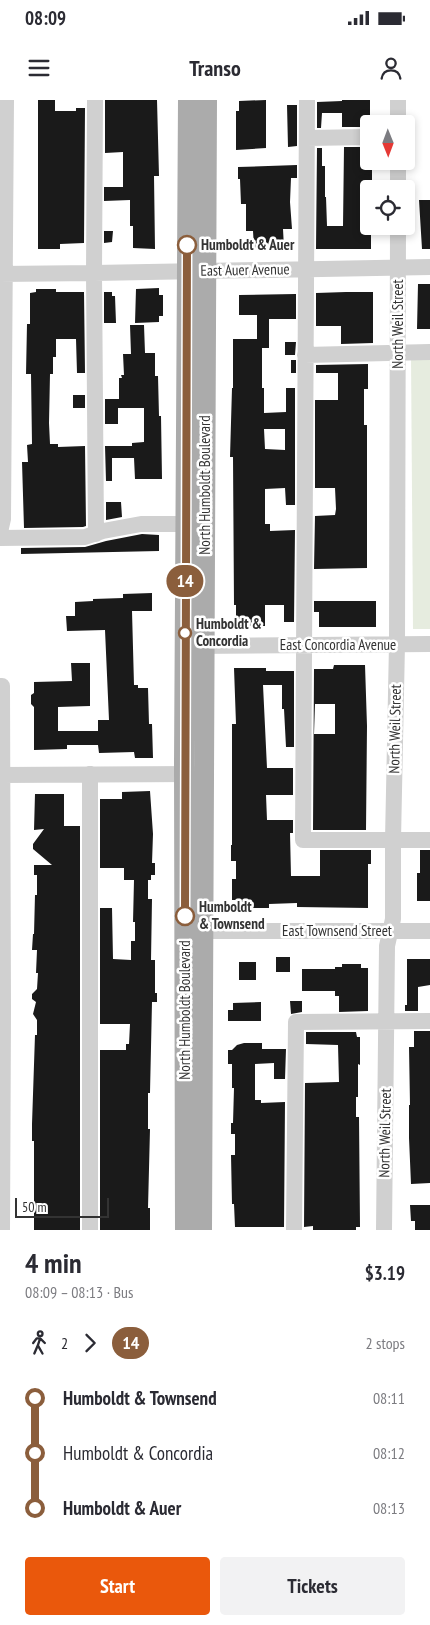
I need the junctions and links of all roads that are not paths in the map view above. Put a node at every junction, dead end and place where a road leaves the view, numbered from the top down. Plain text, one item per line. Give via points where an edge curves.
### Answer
1 (6, 100) edge
2 (95, 100) edge
3 (188, 100) edge
4 (207, 100) edge
5 (307, 100) edge
6 (398, 100) edge
7 (398, 115) edge
8 (360, 137) edge
9 (306, 138) junction
10 (398, 235) edge
11 (398, 267) junction
12 (430, 267) edge
13 (306, 269) junction
14 (196, 270) junction
15 (94, 273) junction
16 (3, 274) edge
17 (398, 352) junction
18 (430, 352) edge
19 (304, 354) junction
20 (186, 524) junction
21 (0, 532) edge
22 (96, 534) junction
23 (0, 538) edge
24 (397, 644) junction
25 (430, 644) edge
26 (303, 645) junction
27 (185, 646) junction
28 (205, 646) junction
29 (1, 686) edge
30 (90, 774) junction
31 (184, 774) junction
32 (204, 774) junction
33 (1, 775) edge
34 (393, 840) junction
35 (430, 840) edge
36 (194, 931) junction
37 (390, 931) junction
38 (430, 931) edge
39 (2, 1011) edge
40 (386, 1022) junction
41 (430, 1022) edge
42 (1, 1135) edge
43 (2, 1230) edge
44 (90, 1230) edge
45 (185, 1230) edge
46 (202, 1230) edge
47 (294, 1230) edge
48 (384, 1230) edge

1 - 16 street
2 - 15 street
3 - 14 main road, North Humboldt Boulevard
4 - 14 main road, North Humboldt Boulevard
5 - 9 street
6 - 7 street
8 - 9 street
9 - 13 street
10 - 11 street, North Weil Street
11 - 12 street, East Auer Avenue
11 - 13 street, East Auer Avenue
11 - 17 street, North Weil Street
13 - 14 street, East Auer Avenue
13 - 19 street
14 - 15 street, East Auer Avenue
14 - 20 main road, North Humboldt Boulevard
14 - 28 main road, North Humboldt Boulevard
15 - 16 street, East Auer Avenue
15 - 22 street
16 - 21 street via 4,519
17 - 18 street
17 - 19 street
17 - 24 street, North Weil Street
19 - 26 street
20 - 22 street via 141,524
20 - 27 main road, North Humboldt Boulevard
22 - 23 street via 85,537
24 - 25 street, East Concordia Avenue
24 - 26 street, East Concordia Avenue
24 - 34 street, North Weil Street
26 - 28 street, East Concordia Avenue
26 - 34 street via 303,840
27 - 28 street, East Concordia Avenue
27 - 31 main road, North Humboldt Boulevard
28 - 32 main road, North Humboldt Boulevard
29 - 33 street
30 - 31 street
30 - 33 street
30 - 44 street
31 - 32 street
31 - 36 main road, North Humboldt Boulevard
32 - 36 main road, North Humboldt Boulevard
33 - 39 street
34 - 35 street
34 - 37 street, North Weil Street via 393,919
36 - 37 street, East Townsend Street
36 - 45 main road, North Humboldt Boulevard
36 - 46 main road, North Humboldt Boulevard
37 - 38 street, East Townsend Street
37 - 40 street, North Weil Street
39 - 42 street
40 - 41 street
40 - 47 street via 296,1022
40 - 48 street, North Weil Street
42 - 43 street

